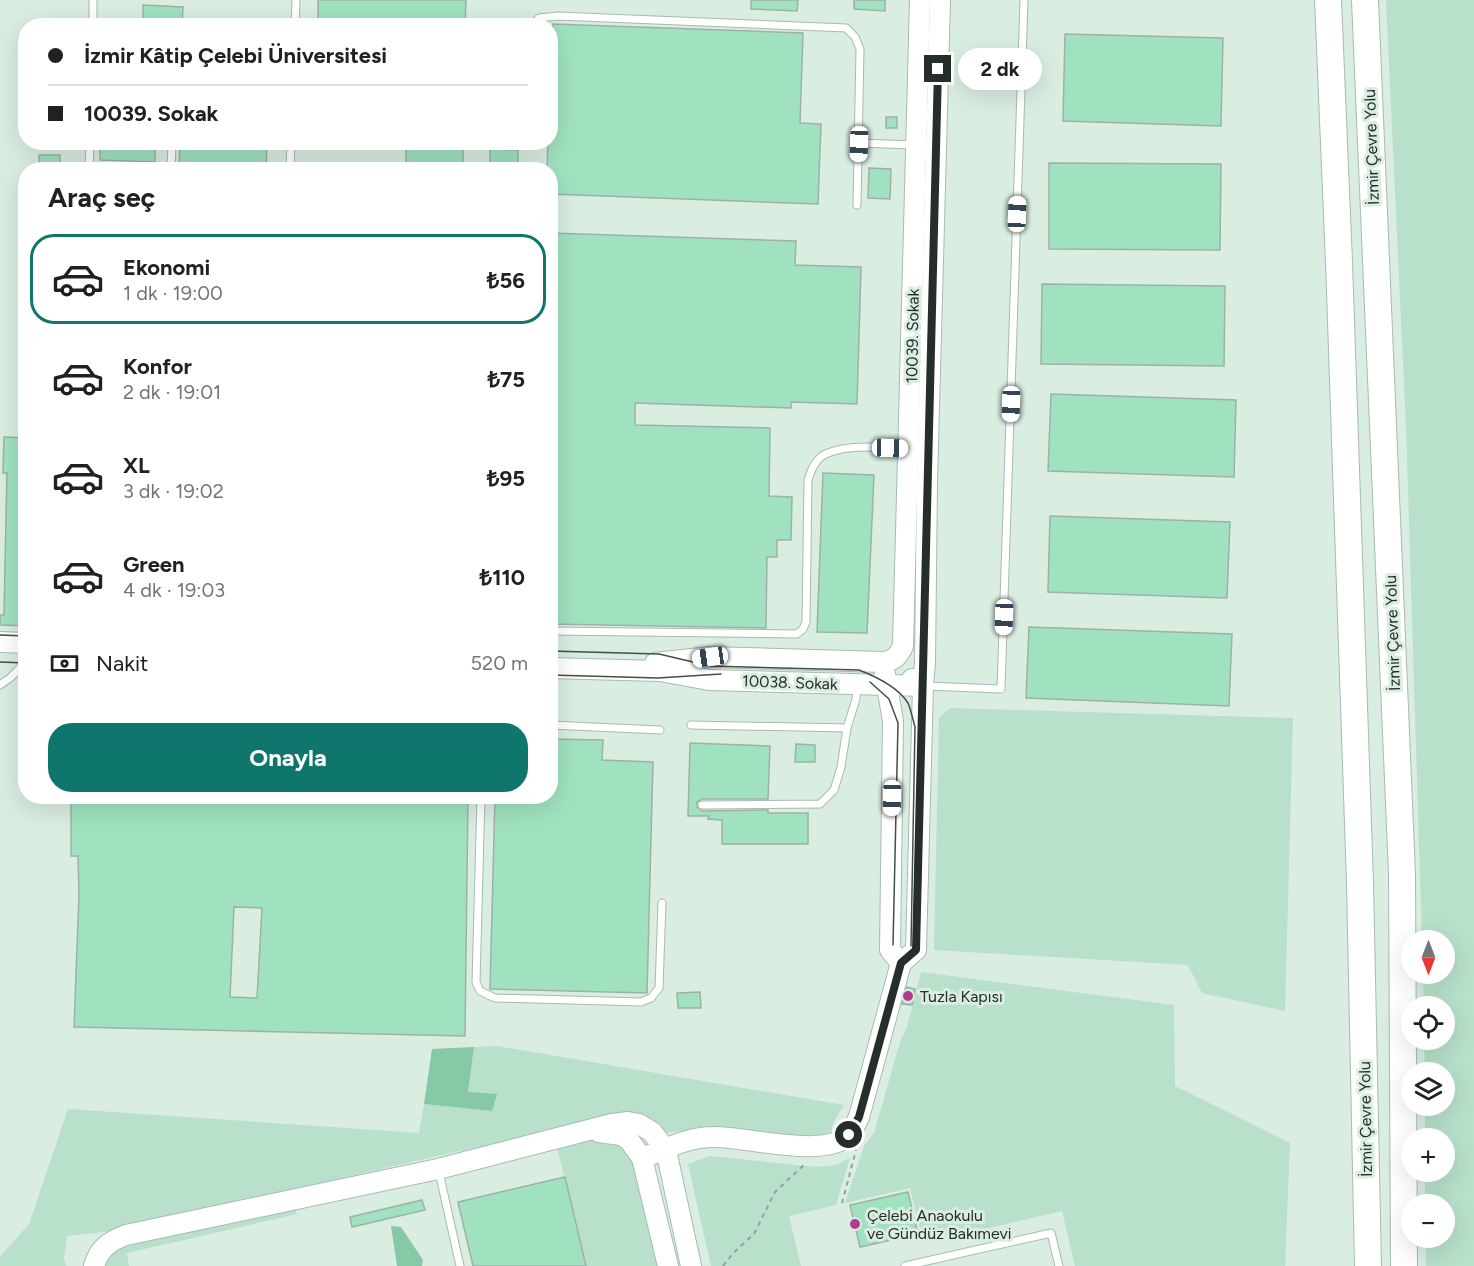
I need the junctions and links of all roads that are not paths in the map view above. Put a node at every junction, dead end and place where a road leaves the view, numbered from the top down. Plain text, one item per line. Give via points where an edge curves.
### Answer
1 (93, 0) edge
2 (296, 0) edge
3 (920, 0) edge
4 (940, 0) edge
5 (1024, 0) edge
6 (1328, 0) edge
7 (1365, 0) edge
8 (93, 18) edge
9 (295, 18) edge
10 (539, 18) edge
11 (859, 144) junction
12 (916, 145) junction
13 (857, 205) dead end
14 (909, 448) junction
15 (558, 631) edge
16 (0, 642) edge
17 (18, 643) edge
18 (0, 655) edge
19 (18, 655) edge
20 (558, 660) edge
21 (884, 662) junction
22 (558, 668) edge
23 (18, 670) edge
24 (857, 684) junction
25 (0, 685) edge
26 (887, 685) junction
27 (923, 686) junction
28 (558, 725) edge
29 (691, 725) dead end
30 (847, 728) junction
31 (660, 730) dead end
32 (481, 804) edge
33 (702, 805) dead end
34 (662, 903) dead end
35 (901, 963) junction
36 (588, 1132) junction
37 (666, 1150) junction
38 (642, 1158) junction
39 (438, 1169) junction
40 (94, 1266) edge
41 (460, 1266) edge
42 (668, 1266) edge
43 (691, 1266) edge
44 (905, 1266) edge
45 (1059, 1266) edge
46 (1368, 1266) edge
47 (1404, 1266) edge

1 - 8 lane
2 - 9 lane
3 - 12 street, 10039. Sokak
4 - 27 street, 10039. Sokak
5 - 27 lane via 1002,689
6 - 46 highway, İzmir Çevre Yolu via 1360,883
7 - 47 highway, İzmir Çevre Yolu via 1402,874
10 - 11 lane via 846,28 860,49
11 - 12 lane
11 - 13 lane
12 - 14 street, 10039. Sokak
14 - 15 lane via 846,448 821,457 812,467 808,480 806,622 797,634
14 - 21 street, 10039. Sokak via 903,646 898,656
16 - 17 street
18 - 19 street
20 - 21 street, 10038. Sokak via 661,663 710,657
21 - 26 street
21 - 27 street
22 - 24 street, 10038. Sokak via 660,671 709,680
23 - 25 lane
24 - 26 street, 10038. Sokak
24 - 30 lane
26 - 27 street, 10038. Sokak
26 - 35 street via 893,722 890,950
27 - 35 street, 10039. Sokak via 916,950
28 - 31 lane
29 - 30 lane
30 - 33 lane via 834,790 820,804
32 - 34 lane via 476,982 480,991 495,998 641,1002 651,998 659,988
35 - 37 street, 10039. Sokak via 859,1117 849,1135 830,1144 806,1147 714,1137 687,1140
36 - 37 street via 612,1124 639,1124 652,1132
36 - 38 street via 621,1135
36 - 39 street
37 - 38 street
37 - 43 street
38 - 42 street
39 - 40 street via 126,1235 102,1249
39 - 41 lane
44 - 45 lane via 1051,1233

